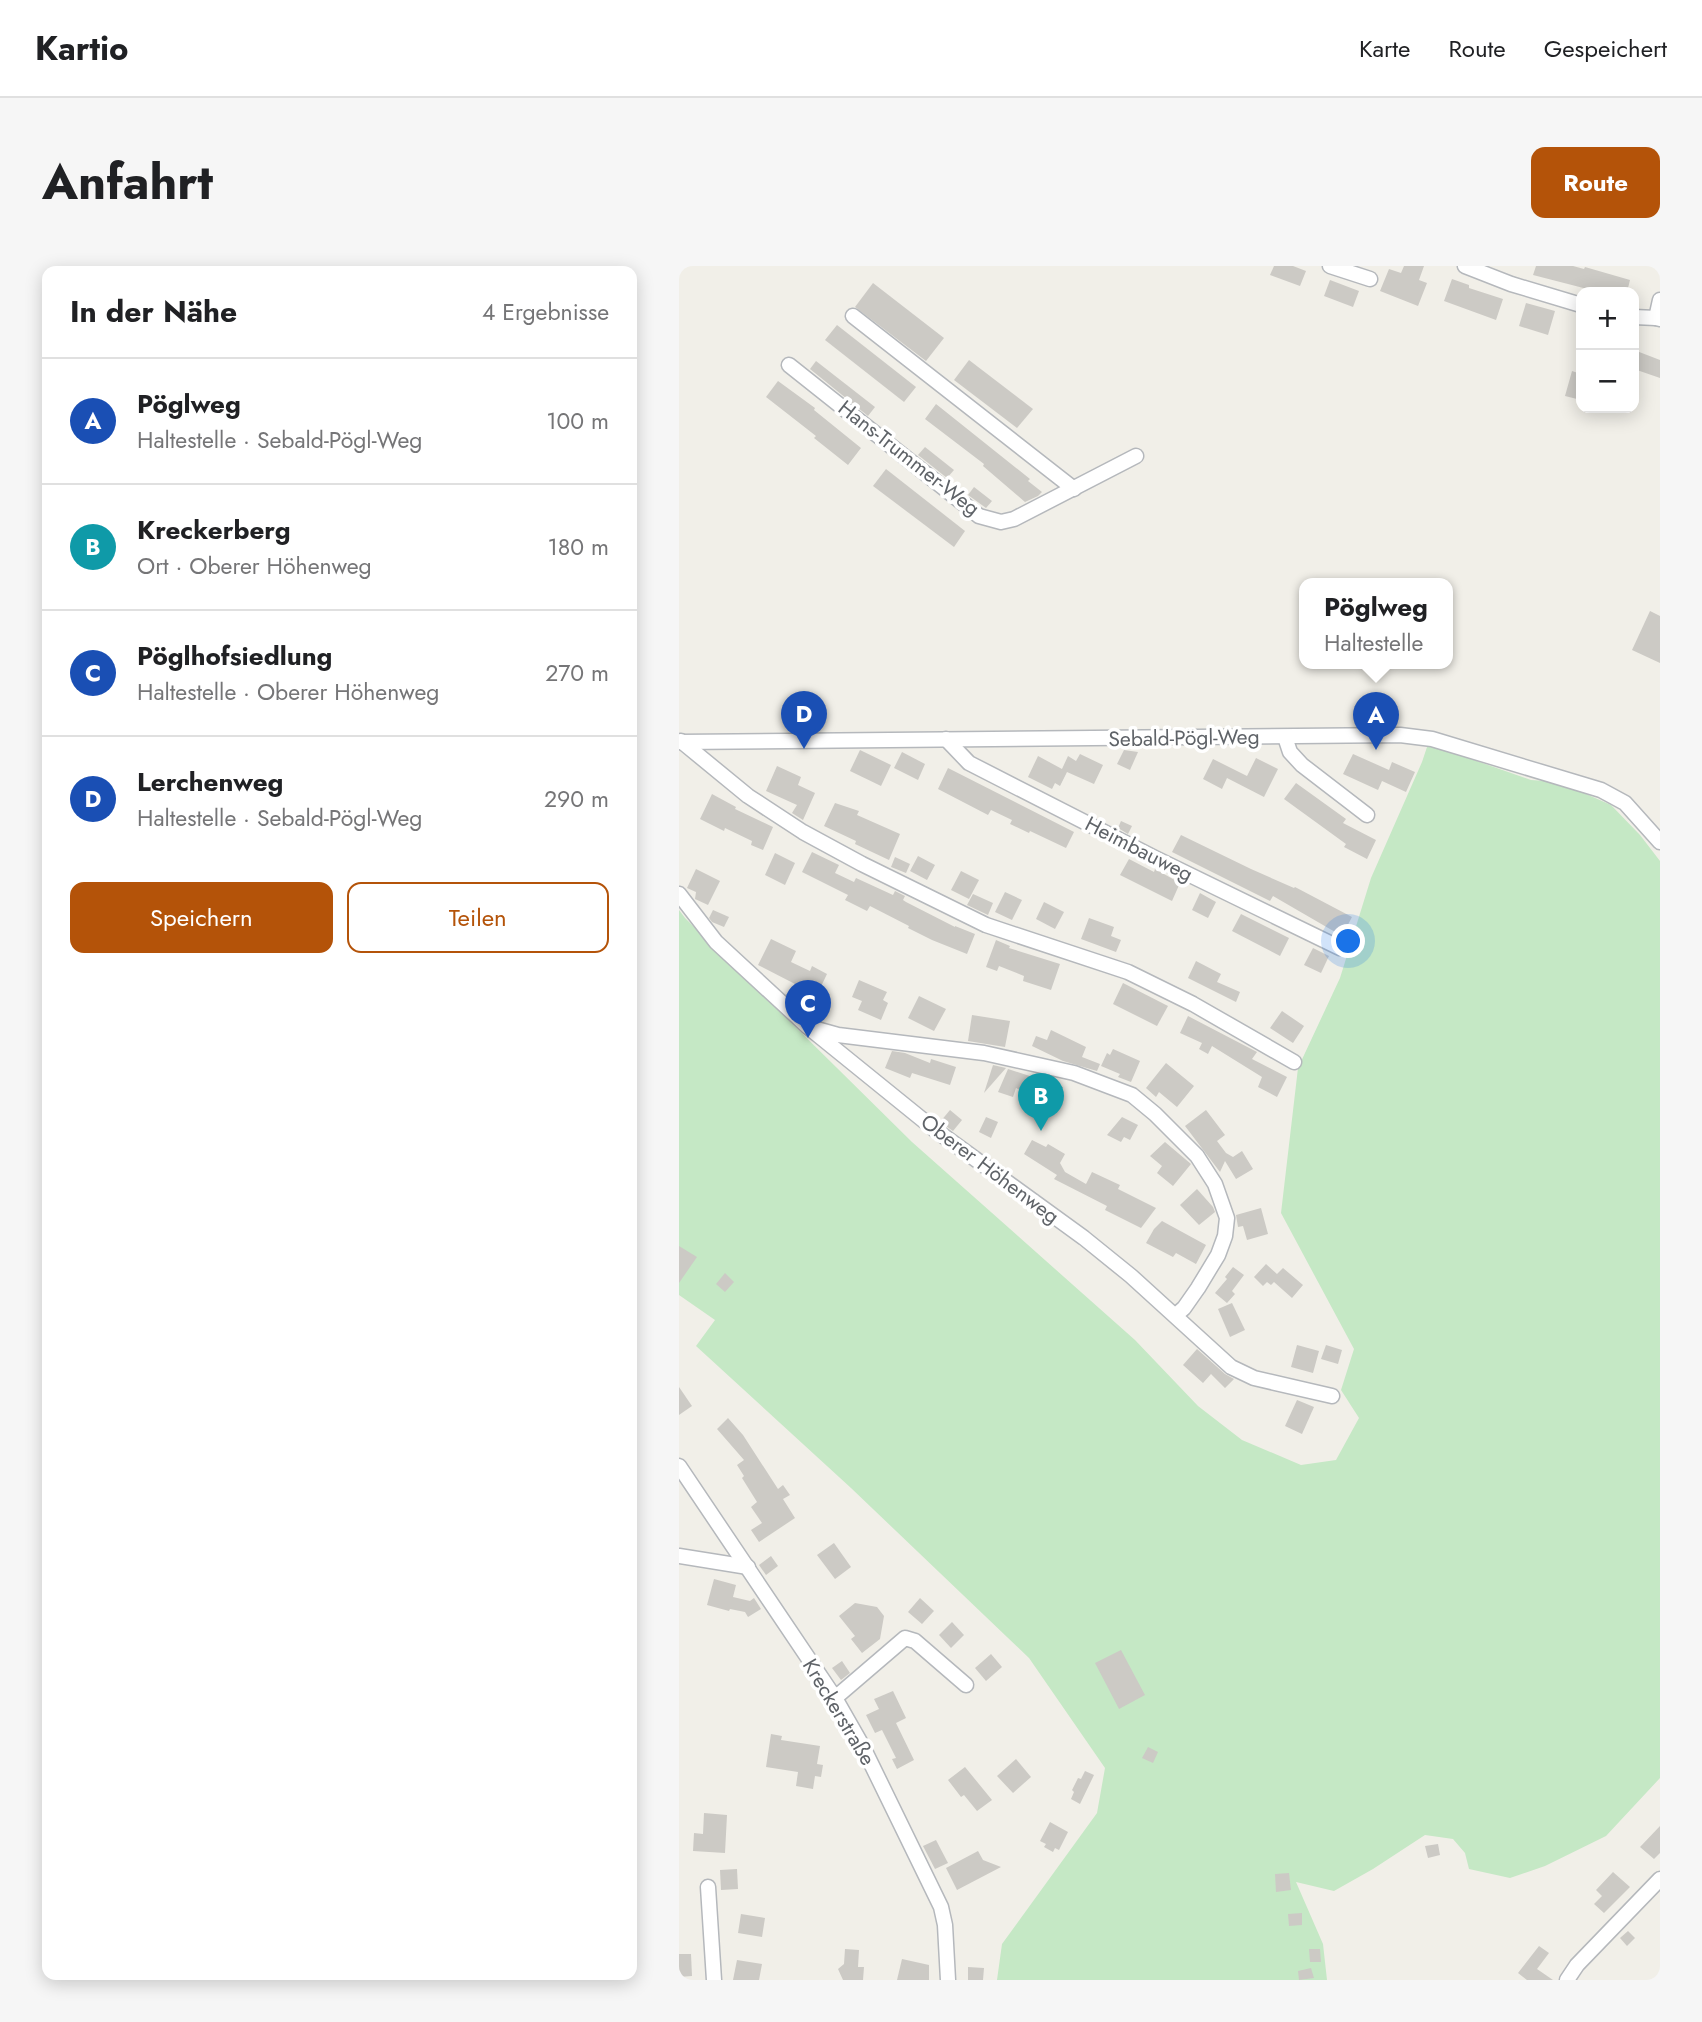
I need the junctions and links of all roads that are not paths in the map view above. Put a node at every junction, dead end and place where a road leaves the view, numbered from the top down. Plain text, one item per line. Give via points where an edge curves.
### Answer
1 (1330, 266) edge
2 (1465, 266) edge
3 (1370, 279) dead end
4 (1660, 300) edge
5 (1576, 303) edge
6 (853, 316) dead end
7 (1639, 317) edge
8 (1658, 319) edge
9 (789, 365) dead end
10 (1136, 456) dead end
11 (1074, 489) junction
12 (1285, 737) junction
13 (946, 740) junction
14 (680, 741) edge
15 (1367, 815) dead end
16 (1660, 842) edge
17 (679, 894) edge
18 (1340, 948) dead end
19 (808, 1027) junction
20 (1294, 1062) dead end
21 (1176, 1315) junction
22 (1332, 1396) dead end
23 (679, 1466) edge
24 (679, 1556) edge
25 (748, 1567) junction
26 (966, 1685) dead end
27 (835, 1698) junction
28 (1660, 1879) edge
29 (708, 1887) dead end
30 (714, 1980) edge
31 (948, 1980) edge
32 (1567, 1980) edge

1 - 3 street
2 - 5 street
4 - 8 street
6 - 11 street
7 - 8 street
9 - 11 street, Hans-Trummer-Weg via 979,516 1001,522 1014,519
10 - 11 street, Hans-Trummer-Weg
12 - 13 street, Sebald-Pögl-Weg
12 - 15 street via 1302,765
12 - 16 street, Sebald-Pögl-Weg via 1400,735 1432,739 1601,790 1625,803
13 - 14 street, Sebald-Pögl-Weg
13 - 18 street, Heimbauweg via 969,763
14 - 20 street via 748,796 862,864 986,925 1128,972
17 - 19 street, Oberer Höhenweg via 716,942
19 - 21 street, Oberer Höhenweg via 934,1129 1084,1238
19 - 21 street via 838,1035 984,1053 1075,1073 1132,1096 1155,1114 1197,1157 1215,1184 1227,1217 1218,1255
21 - 22 street, Oberer Höhenweg via 1231,1367 1254,1378
23 - 25 street, Kreckerstraße
24 - 25 street
25 - 27 street, Kreckerstraße
26 - 27 street via 915,1641 905,1638
27 - 31 street, Kreckerstraße via 941,1907
28 - 32 street
29 - 30 street

